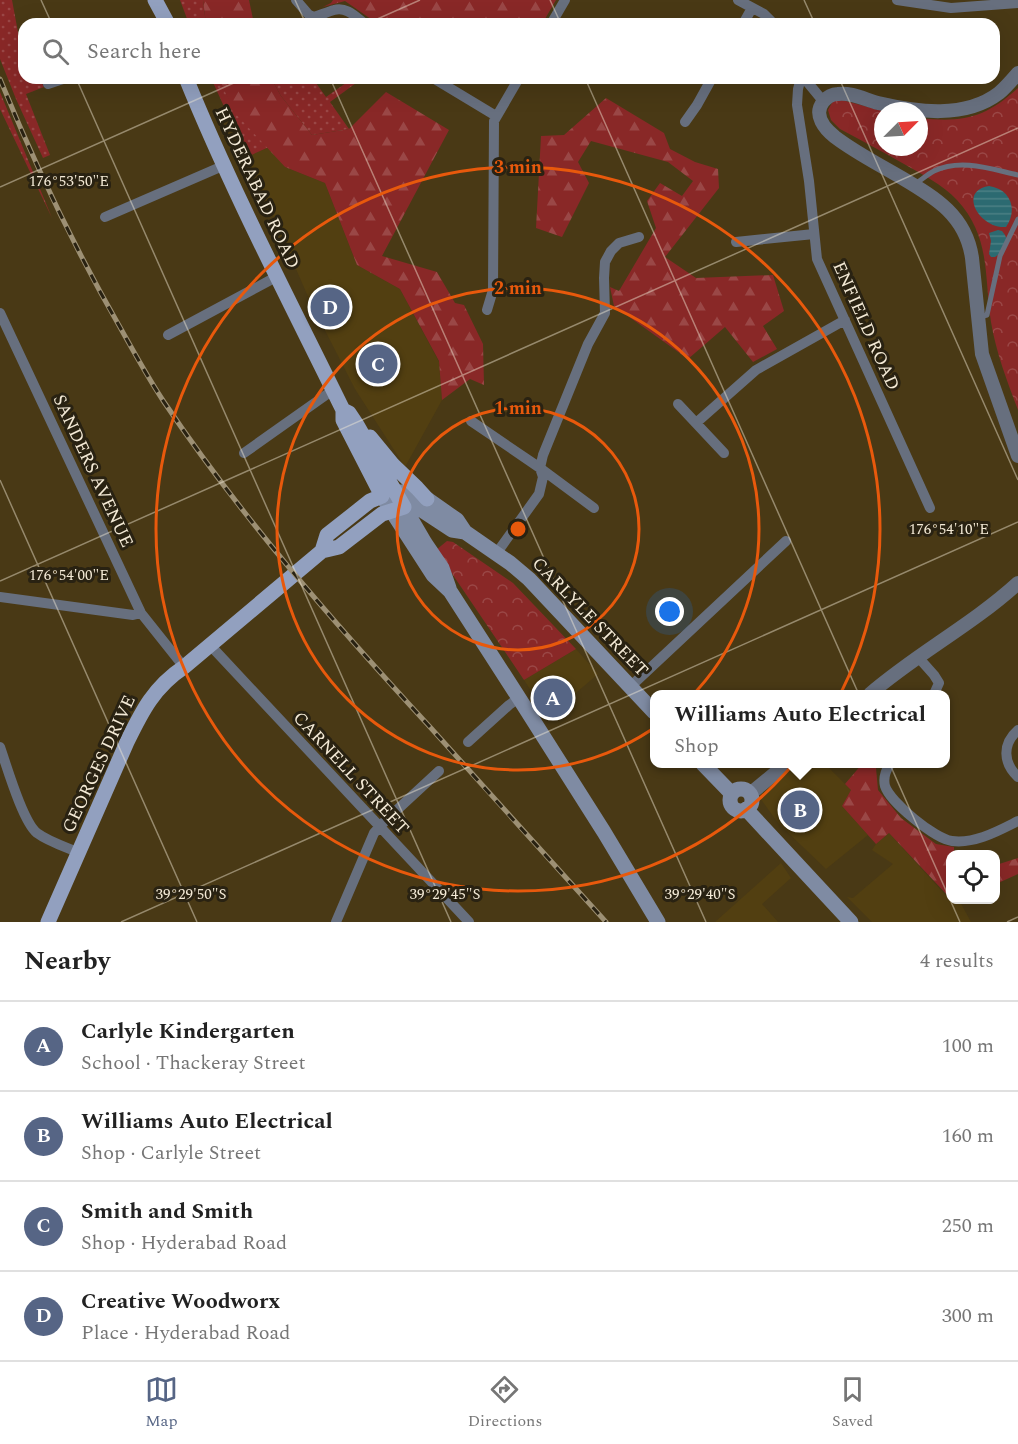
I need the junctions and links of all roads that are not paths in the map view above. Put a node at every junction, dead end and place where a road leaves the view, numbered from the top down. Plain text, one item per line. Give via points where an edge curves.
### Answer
1 (154, 0) edge
2 (168, 0) edge
3 (296, 0) edge
4 (565, 0) edge
5 (738, 0) edge
6 (897, 0) edge
7 (1018, 3) edge
8 (752, 8) junction
9 (164, 18) edge
10 (168, 18) edge
11 (357, 18) edge
12 (554, 18) edge
13 (746, 18) edge
14 (768, 18) edge
15 (1018, 73) edge
16 (189, 84) edge
17 (442, 84) edge
18 (515, 84) edge
19 (709, 84) edge
20 (800, 84) edge
21 (808, 84) edge
22 (823, 101) junction
23 (496, 116) junction
24 (685, 123) dead end
25 (225, 165) junction
26 (1018, 175) edge
27 (914, 185) junction
28 (105, 217) dead end
29 (1018, 219) edge
30 (814, 234) junction
31 (639, 237) dead end
32 (736, 242) dead end
33 (276, 277) junction
34 (487, 310) dead end
35 (0, 313) edge
36 (978, 318) junction
37 (845, 320) junction
38 (168, 335) dead end
39 (333, 390) junction
40 (678, 404) dead end
41 (343, 410) junction
42 (471, 421) dead end
43 (696, 423) junction
44 (357, 425) junction
45 (244, 453) dead end
46 (724, 453) dead end
47 (1018, 456) edge
48 (540, 468) junction
49 (389, 494) junction
50 (426, 499) junction
51 (594, 508) dead end
52 (930, 508) dead end
53 (398, 509) junction
54 (448, 527) junction
55 (465, 532) junction
56 (786, 541) dead end
57 (425, 543) junction
58 (322, 551) junction
59 (496, 554) junction
60 (1018, 583) edge
61 (450, 591) junction
62 (0, 597) edge
63 (141, 613) junction
64 (210, 645) junction
65 (918, 657) junction
66 (184, 667) junction
67 (630, 687) junction
68 (875, 690) edge
69 (936, 690) edge
70 (519, 698) junction
71 (650, 708) edge
72 (1018, 730) edge
73 (468, 742) dead end
74 (0, 747) edge
75 (707, 768) edge
76 (782, 768) edge
77 (888, 768) edge
78 (439, 771) dead end
79 (1018, 777) edge
80 (748, 801) junction
81 (1018, 821) edge
82 (379, 827) junction
83 (80, 853) junction
84 (48, 922) edge
85 (336, 922) edge
86 (469, 922) edge
87 (658, 922) edge
88 (851, 922) edge

1 - 9 main road
2 - 10 main road
3 - 11 street via 314,17 338,9
4 - 12 street
5 - 8 street
6 - 7 street via 951,8
8 - 13 street
8 - 14 street
15 - 22 street via 984,102 957,110 912,110 841,93
16 - 25 main road, HYDERABAD ROAD
17 - 23 street
18 - 23 street
19 - 24 street
20 - 30 street, ENFIELD ROAD via 797,105
21 - 22 street
22 - 27 street via 819,117 828,132
23 - 34 street via 493,290
25 - 28 street
25 - 33 main road, HYDERABAD ROAD
26 - 27 lane via 982,167 947,166
27 - 36 street via 946,208 968,238
29 - 36 lane via 1000,256 987,315
30 - 32 street
30 - 37 street, ENFIELD ROAD via 817,259
31 - 48 street via 619,243 605,262 605,314 588,344
33 - 38 street
33 - 39 main road, HYDERABAD ROAD
35 - 63 street, SANDERS AVENUE
36 - 47 street via 982,354
37 - 43 street via 756,370
37 - 52 street, ENFIELD ROAD
39 - 41 main road, HYDERABAD ROAD
39 - 45 street
40 - 43 street
41 - 44 main road, HYDERABAD ROAD
41 - 49 main road, HYDERABAD ROAD via 343,420
42 - 48 street
43 - 46 street
44 - 49 main road, HYDERABAD ROAD
44 - 50 main road
48 - 51 street
48 - 59 street via 543,477 539,494
49 - 50 main road, CARLYLE STREET via 414,494
49 - 53 main road, HYDERABAD ROAD
49 - 58 main road, GEORGES DRIVE via 370,501 327,535
50 - 55 main road, CARLYLE STREET via 457,520
53 - 54 main road, CARLYLE STREET via 417,507
53 - 57 main road
53 - 58 main road, GEORGES DRIVE via 382,514 339,547
53 - 61 main road via 433,575
54 - 55 main road, CARLYLE STREET
54 - 57 main road
55 - 59 main road, CARLYLE STREET
56 - 67 street
57 - 61 main road via 442,568
58 - 64 main road, GEORGES DRIVE
59 - 67 main road, CARLYLE STREET via 530,579
60 - 65 street
61 - 70 main road
62 - 63 street
63 - 66 street, SANDERS AVENUE
64 - 66 main road, GEORGES DRIVE
64 - 82 street, CARNELL STREET
65 - 68 street
65 - 69 street via 937,678
66 - 83 main road, GEORGES DRIVE via 162,684 141,714
67 - 71 main road, CARLYLE STREET
70 - 73 street
70 - 87 main road
72 - 79 street via 1006,751 1012,772
74 - 83 street via 34,830
75 - 80 main road via 732,794 733,807 740,810
76 - 80 street
77 - 81 street via 885,776 888,792 908,813 945,839 966,841
78 - 82 street
80 - 88 main road
82 - 85 street
82 - 86 street, CARNELL STREET
83 - 84 main road, GEORGES DRIVE

